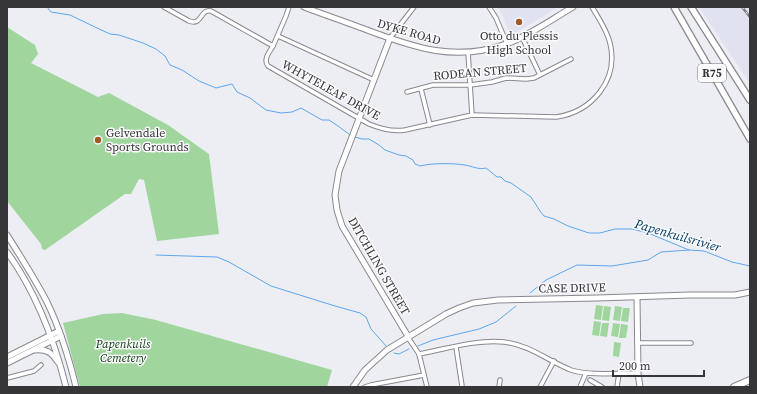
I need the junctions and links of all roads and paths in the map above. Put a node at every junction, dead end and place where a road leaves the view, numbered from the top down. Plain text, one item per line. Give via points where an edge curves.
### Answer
1 (165, 7) edge
2 (289, 7) edge
3 (304, 7) edge
4 (414, 7) edge
5 (489, 7) edge
6 (573, 7) edge
7 (592, 7) edge
8 (674, 7) edge
9 (691, 7) edge
10 (278, 36) junction
11 (522, 37) junction
12 (390, 38) junction
13 (507, 44) junction
14 (272, 46) junction
15 (468, 52) junction
16 (572, 59) dead end
17 (540, 75) junction
18 (374, 80) junction
19 (470, 85) junction
20 (421, 89) junction
21 (407, 92) dead end
22 (750, 100) edge
23 (472, 114) junction
24 (359, 119) junction
25 (430, 124) junction
26 (750, 139) edge
27 (7, 235) edge
28 (7, 252) edge
29 (750, 289) edge
30 (750, 292) edge
31 (721, 295) junction
32 (637, 297) junction
33 (60, 333) junction
34 (51, 337) junction
35 (409, 338) junction
36 (638, 343) junction
37 (690, 343) dead end
38 (456, 347) junction
39 (34, 350) junction
40 (419, 354) junction
41 (7, 357) edge
42 (554, 361) junction
43 (7, 363) edge
44 (41, 365) dead end
45 (61, 367) junction
46 (586, 373) junction
47 (618, 373) junction
48 (638, 373) junction
49 (424, 375) junction
50 (7, 378) edge
51 (500, 380) dead end
52 (590, 380) dead end
53 (750, 380) edge
54 (387, 382) junction
55 (462, 386) dead end
56 (66, 387) edge
57 (76, 387) edge
58 (353, 387) edge
59 (365, 387) edge
60 (388, 387) edge
61 (427, 387) edge
62 (500, 387) edge
63 (540, 387) edge
64 (580, 387) edge
65 (602, 387) edge
66 (618, 387) edge
67 (640, 387) edge
68 (734, 387) edge

1 - 14 street, WHYTELEAF DRIVE via 192,22 197,21 205,11 211,11
2 - 10 street
3 - 12 street, DYKE ROAD
4 - 12 street
5 - 13 street
6 - 11 street, DYKE ROAD
7 - 23 street, WHYTELEAF DRIVE via 606,31 612,61 604,86 595,98 575,112 556,117
8 - 26 main road, R75
9 - 22 main road, R75
10 - 14 street
10 - 18 street
11 - 13 street, DYKE ROAD
11 - 17 street, RODEAN STREET
12 - 15 street, DYKE ROAD via 428,50
12 - 18 street, DITCHLING STREET
13 - 15 street, DYKE ROAD
14 - 24 street, WHYTELEAF DRIVE via 266,59 267,65
15 - 19 street
16 - 17 street, RODEAN STREET
17 - 19 street, RODEAN STREET via 530,79 504,78
18 - 24 street, DITCHLING STREET
19 - 20 street, RODEAN STREET via 436,85
19 - 23 street
20 - 21 street, RODEAN STREET
20 - 25 street, RODEAN STREET
23 - 25 street, WHYTELEAF DRIVE
24 - 25 street, WHYTELEAF DRIVE via 379,129 392,131
24 - 35 street, DITCHLING STREET via 337,179 337,210 342,226
27 - 33 street via 41,290
28 - 34 street via 30,290
29 - 31 street, CASE DRIVE
30 - 31 street, CASE DRIVE
31 - 32 street, CASE DRIVE
32 - 35 street, CASE DRIVE via 474,303 446,314
32 - 36 street
33 - 34 street
33 - 57 street
34 - 39 street
34 - 41 street
34 - 45 street
35 - 40 street, DITCHLING STREET
35 - 58 street, CASE DRIVE via 387,350 364,370
36 - 37 street
36 - 48 street
38 - 40 street
38 - 42 street via 479,342 504,342 524,347
38 - 55 street
39 - 43 street
39 - 45 street via 50,352
40 - 49 street, DITCHLING STREET
42 - 46 street via 571,370
42 - 63 street
44 - 50 street via 34,371
45 - 56 street
46 - 47 street
46 - 64 street
47 - 48 street
47 - 66 street
48 - 67 street
49 - 54 street
49 - 61 street, DITCHLING STREET
51 - 62 street
52 - 65 street
53 - 68 highway
54 - 59 street
54 - 60 street

